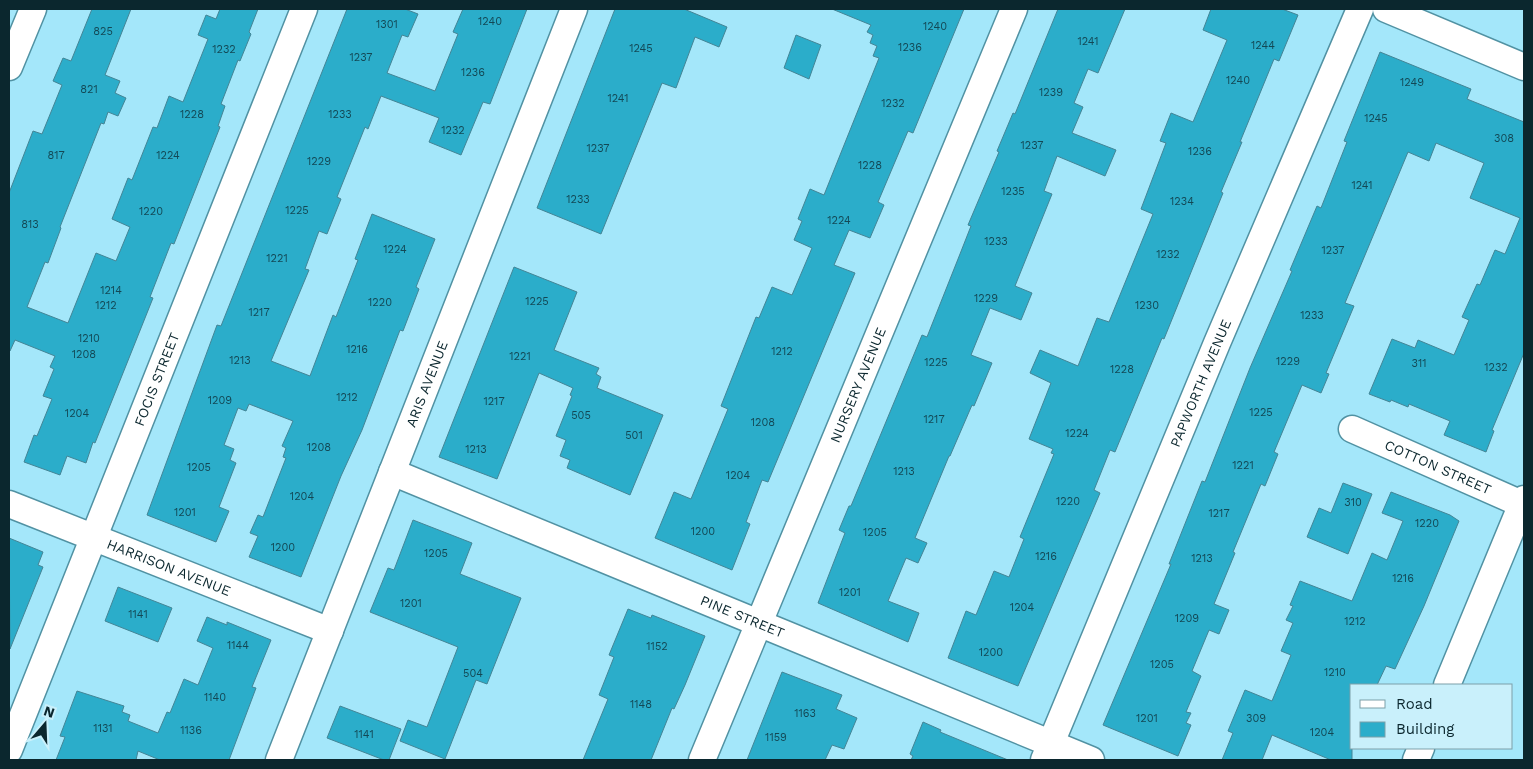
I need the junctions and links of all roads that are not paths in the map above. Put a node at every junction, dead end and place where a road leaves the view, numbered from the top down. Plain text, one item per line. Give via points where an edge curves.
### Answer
1 (32, 9) edge
2 (304, 9) edge
3 (574, 9) edge
4 (1014, 9) edge
5 (1360, 9) edge
6 (1386, 9) edge
7 (9, 67) edge
8 (1524, 67) edge
9 (1352, 429) dead end
10 (392, 472) junction
11 (1524, 503) edge
12 (9, 504) edge
13 (94, 537) junction
14 (759, 623) junction
15 (330, 631) junction
16 (1447, 684) edge
17 (9, 750) edge
18 (1048, 752) edge
19 (280, 760) edge
20 (702, 760) edge
21 (1091, 760) edge

1 - 7 street
2 - 13 street, FOCIS STREET
3 - 10 street, ARIS AVENUE
4 - 14 street, NURSERY AVENUE
5 - 18 street, PAPWORTH AVENUE
6 - 8 street
9 - 11 street, COTTON STREET
10 - 14 street, PINE STREET
10 - 15 street, ARIS AVENUE
11 - 16 street
12 - 13 street, HARRISON AVENUE
13 - 15 street, HARRISON AVENUE
13 - 17 street, FOCIS STREET
14 - 18 street, PINE STREET
14 - 20 street, NURSERY AVENUE
15 - 19 street, ARIS AVENUE
18 - 21 street, PINE STREET

